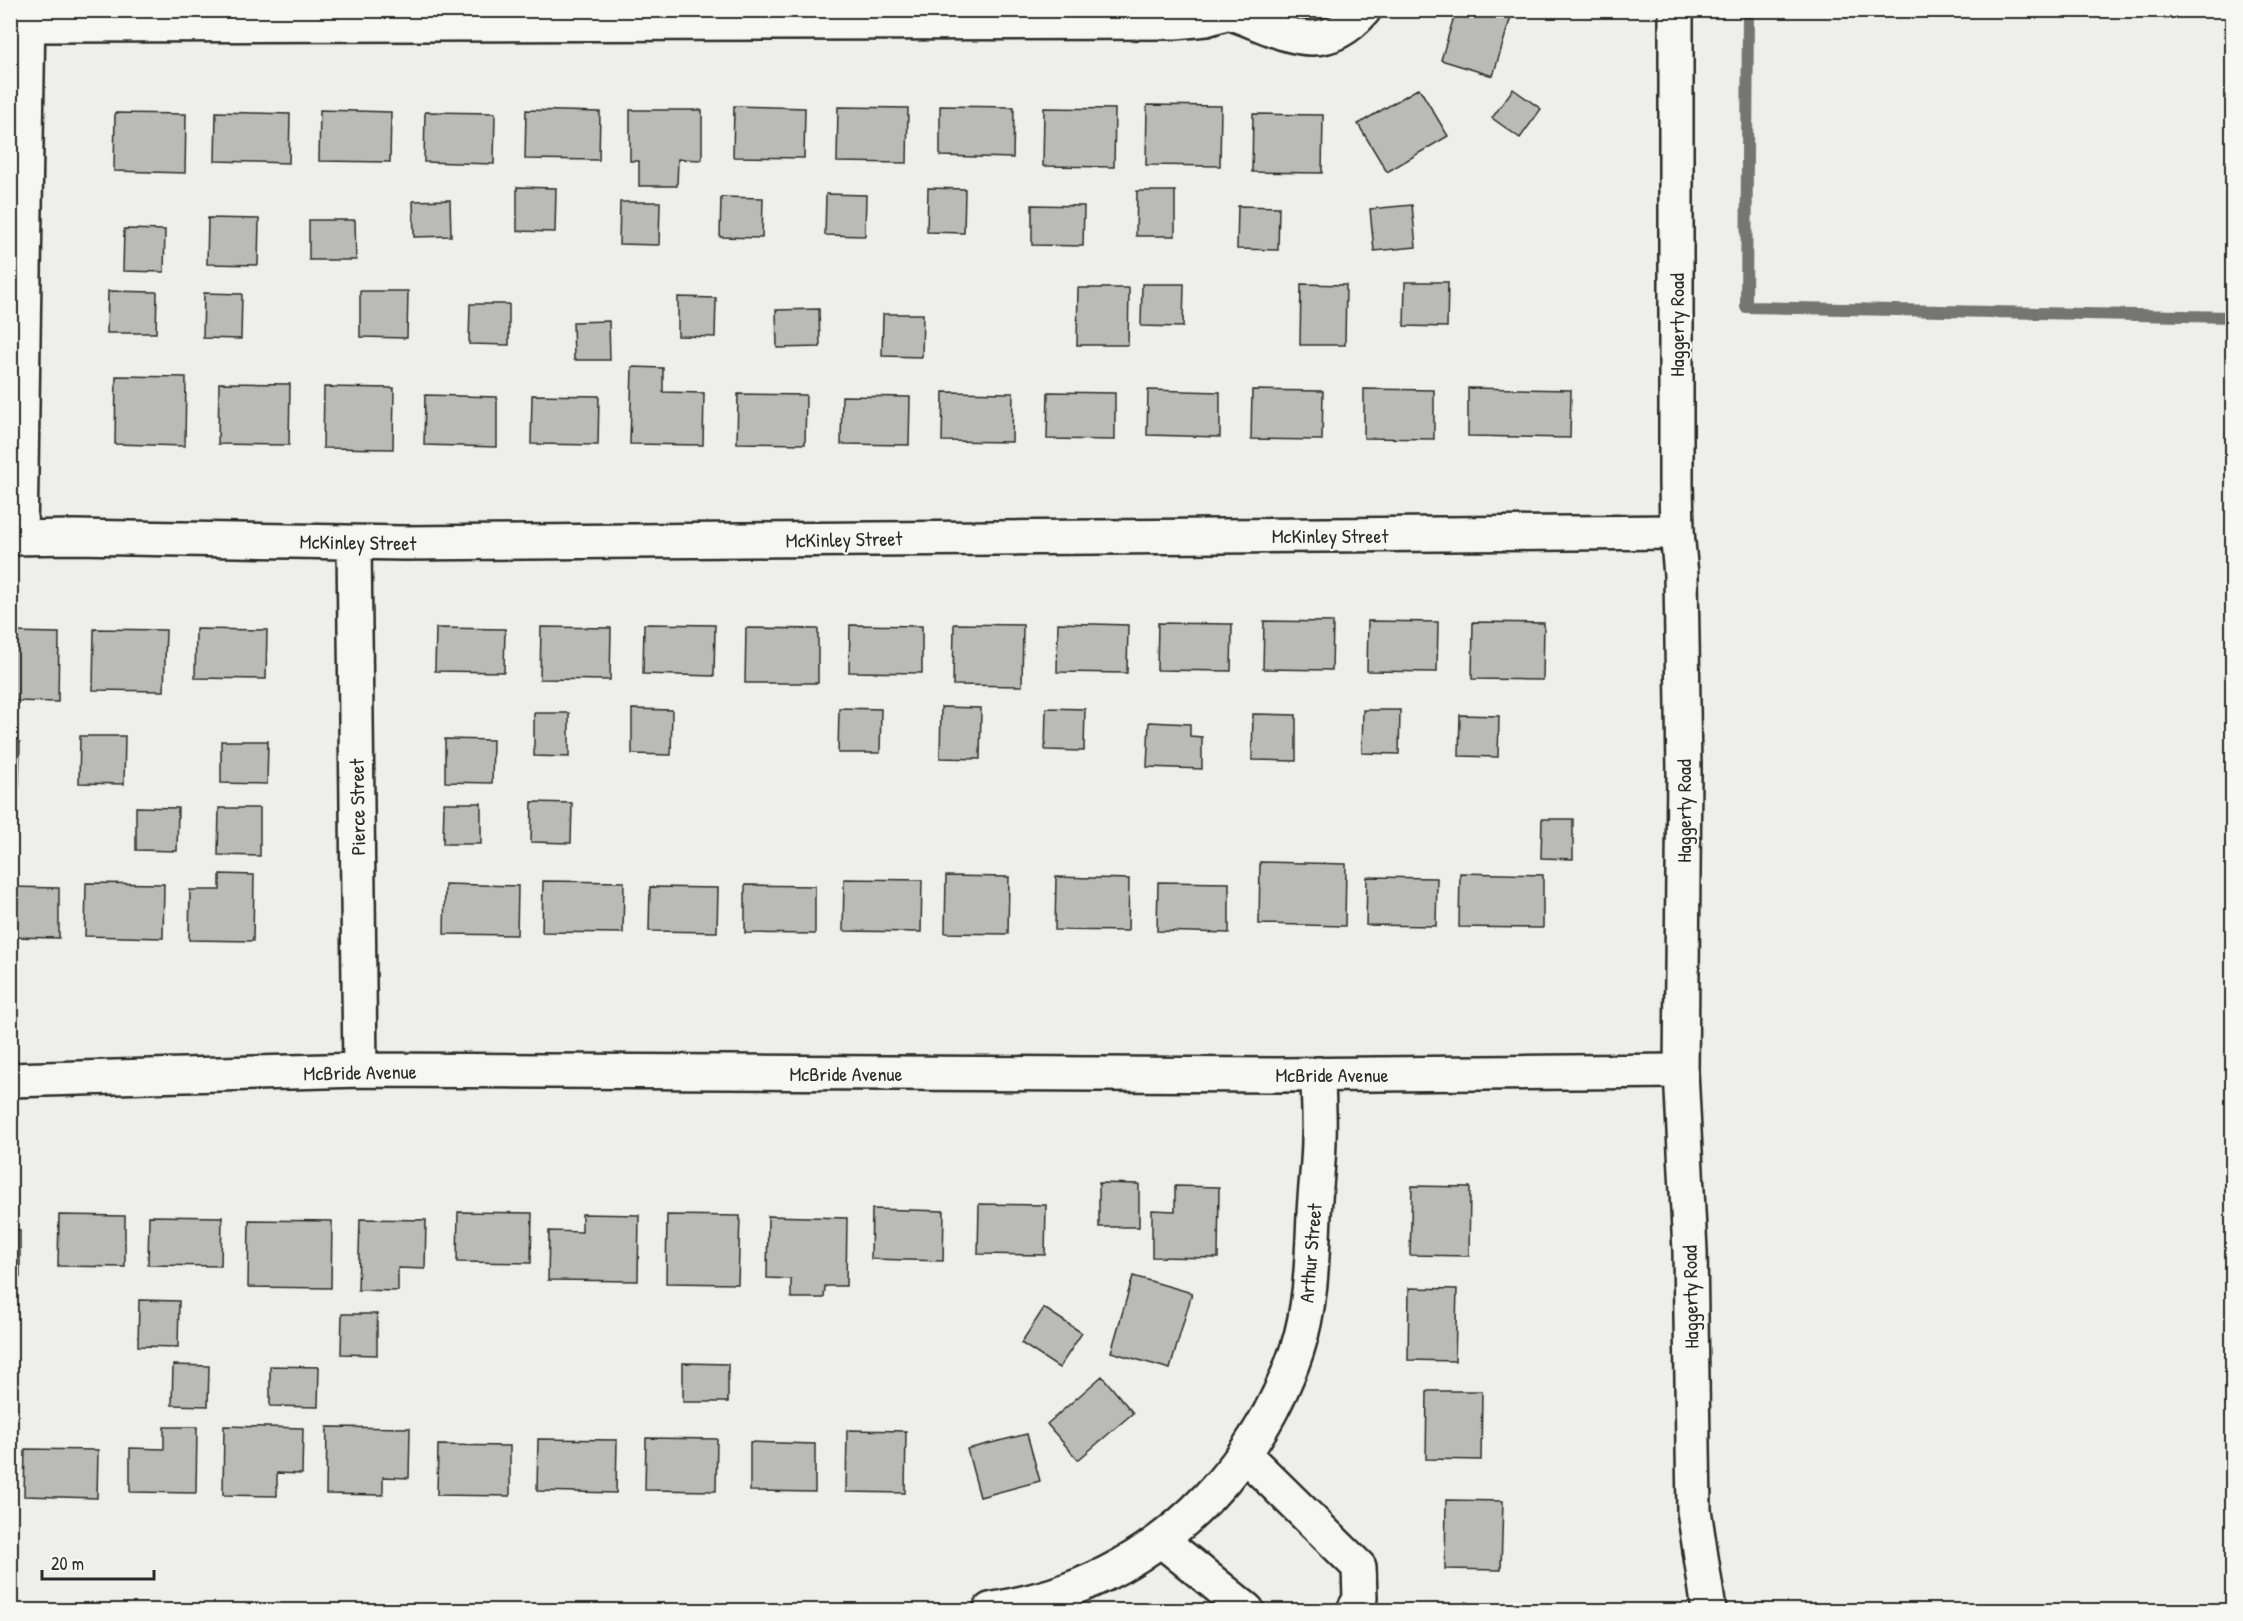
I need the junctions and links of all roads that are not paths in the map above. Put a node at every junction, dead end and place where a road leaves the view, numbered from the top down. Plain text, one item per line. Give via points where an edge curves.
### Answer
1 (1364, 10) edge
2 (1676, 10) edge
3 (1233, 12) edge
4 (28, 18) edge
5 (1677, 532) junction
6 (15, 538) edge
7 (354, 543) junction
8 (360, 1071) junction
9 (1681, 1071) junction
10 (1318, 1074) junction
11 (10, 1080) edge
12 (1245, 1455) junction
13 (1161, 1540) junction
14 (990, 1611) edge
15 (1247, 1611) edge
16 (1354, 1611) edge
17 (1709, 1611) edge

1 - 3 street via 1347,29 1308,39 1288,35
2 - 5 street, Haggerty Road
3 - 4 street via 1175,22
4 - 6 street
5 - 7 street, McKinley Street
5 - 9 street, Haggerty Road via 1684,772
6 - 7 street, McKinley Street
7 - 8 street, Pierce Street
8 - 10 street, McBride Avenue
8 - 11 street, McBride Avenue
9 - 10 street, McBride Avenue
9 - 17 street, Haggerty Road via 1690,1251 1694,1510
10 - 12 street, Arthur Street via 1319,1139 1311,1284 1297,1348 1275,1404
12 - 13 street, Arthur Street via 1202,1505
12 - 16 street via 1359,1567 1360,1599
13 - 14 street, Arthur Street via 1110,1572 1066,1591
13 - 15 street

